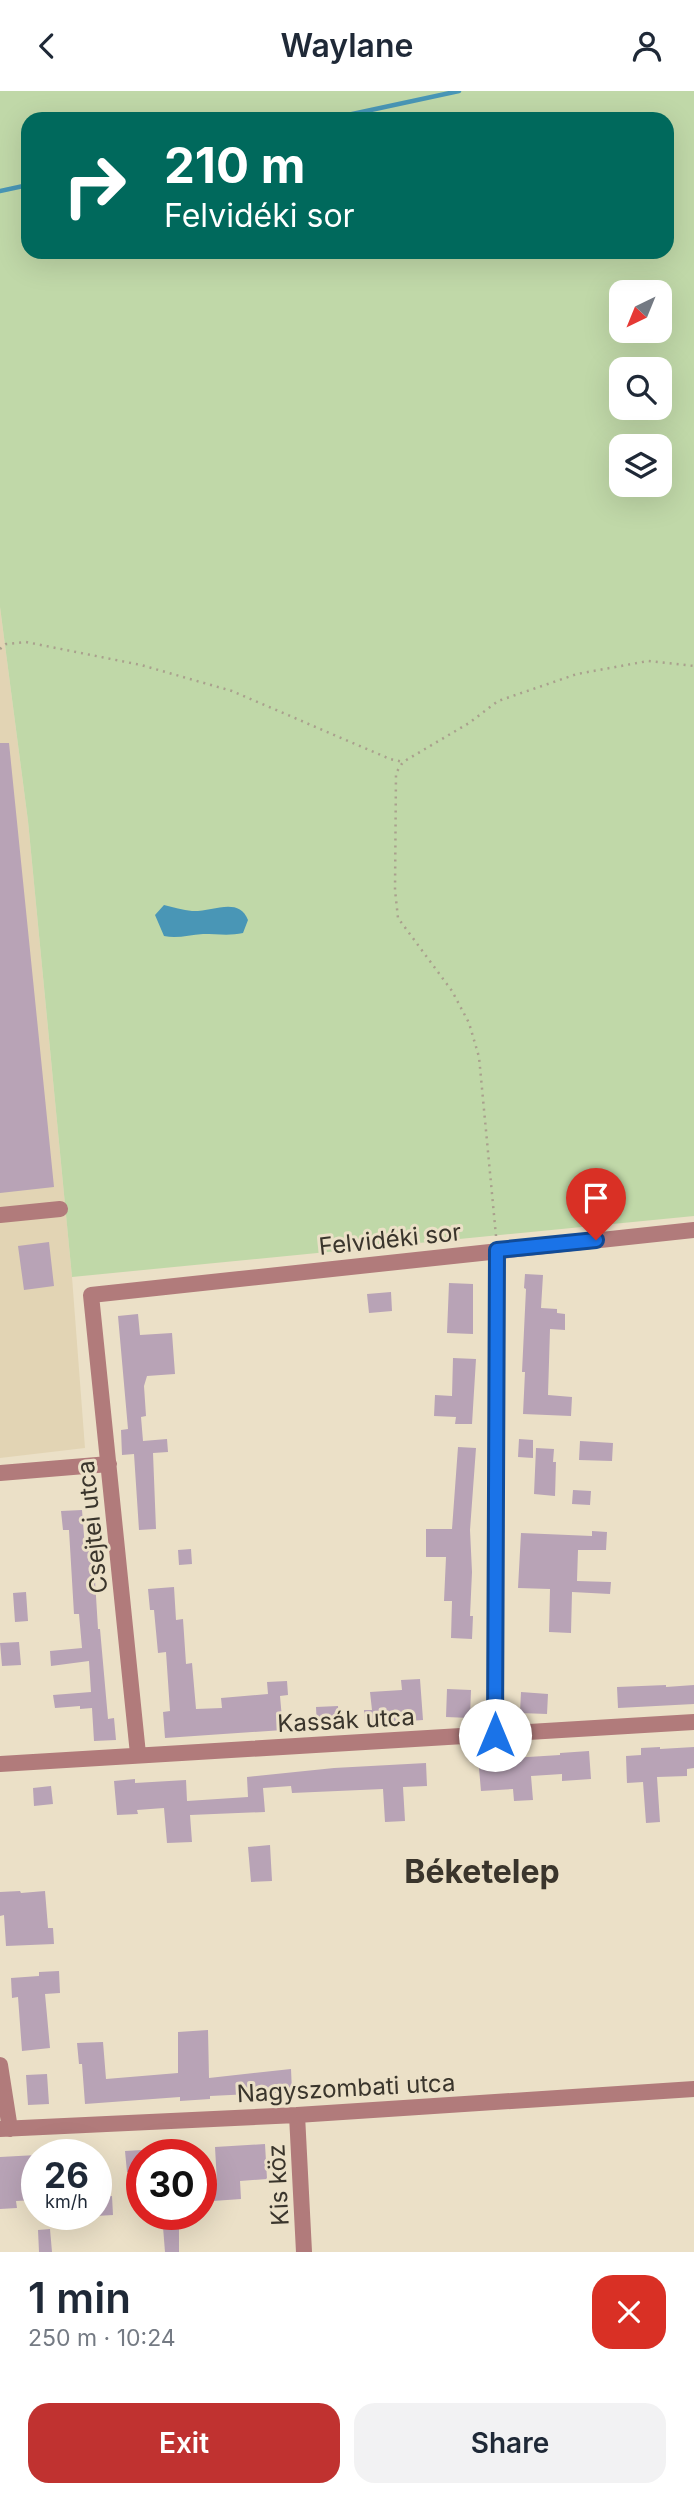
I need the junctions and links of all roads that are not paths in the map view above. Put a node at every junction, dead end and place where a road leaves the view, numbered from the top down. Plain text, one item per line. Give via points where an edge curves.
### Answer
1 (60, 1209) dead end
2 (0, 1215) edge
3 (694, 1230) edge
4 (497, 1250) junction
5 (91, 1295) joint
6 (109, 1464) junction
7 (0, 1473) edge
8 (694, 1723) edge
9 (495, 1735) junction
10 (138, 1754) junction
11 (0, 1764) edge
12 (0, 2065) edge
13 (694, 2089) edge
14 (297, 2115) junction
15 (5, 2129) edge
16 (304, 2252) edge

1 - 2 street
3 - 4 street, Felvidéki sor
4 - 5 street, Felvidéki sor
4 - 9 street
5 - 6 street, Csejtei utca
6 - 7 street
6 - 10 street, Csejtei utca
8 - 9 street, Kassák utca
9 - 10 street, Kassák utca
10 - 11 street, Kassák utca
12 - 15 street
13 - 14 street, Nagyszombati utca
14 - 15 street, Nagyszombati utca
14 - 16 street, Kis köz

